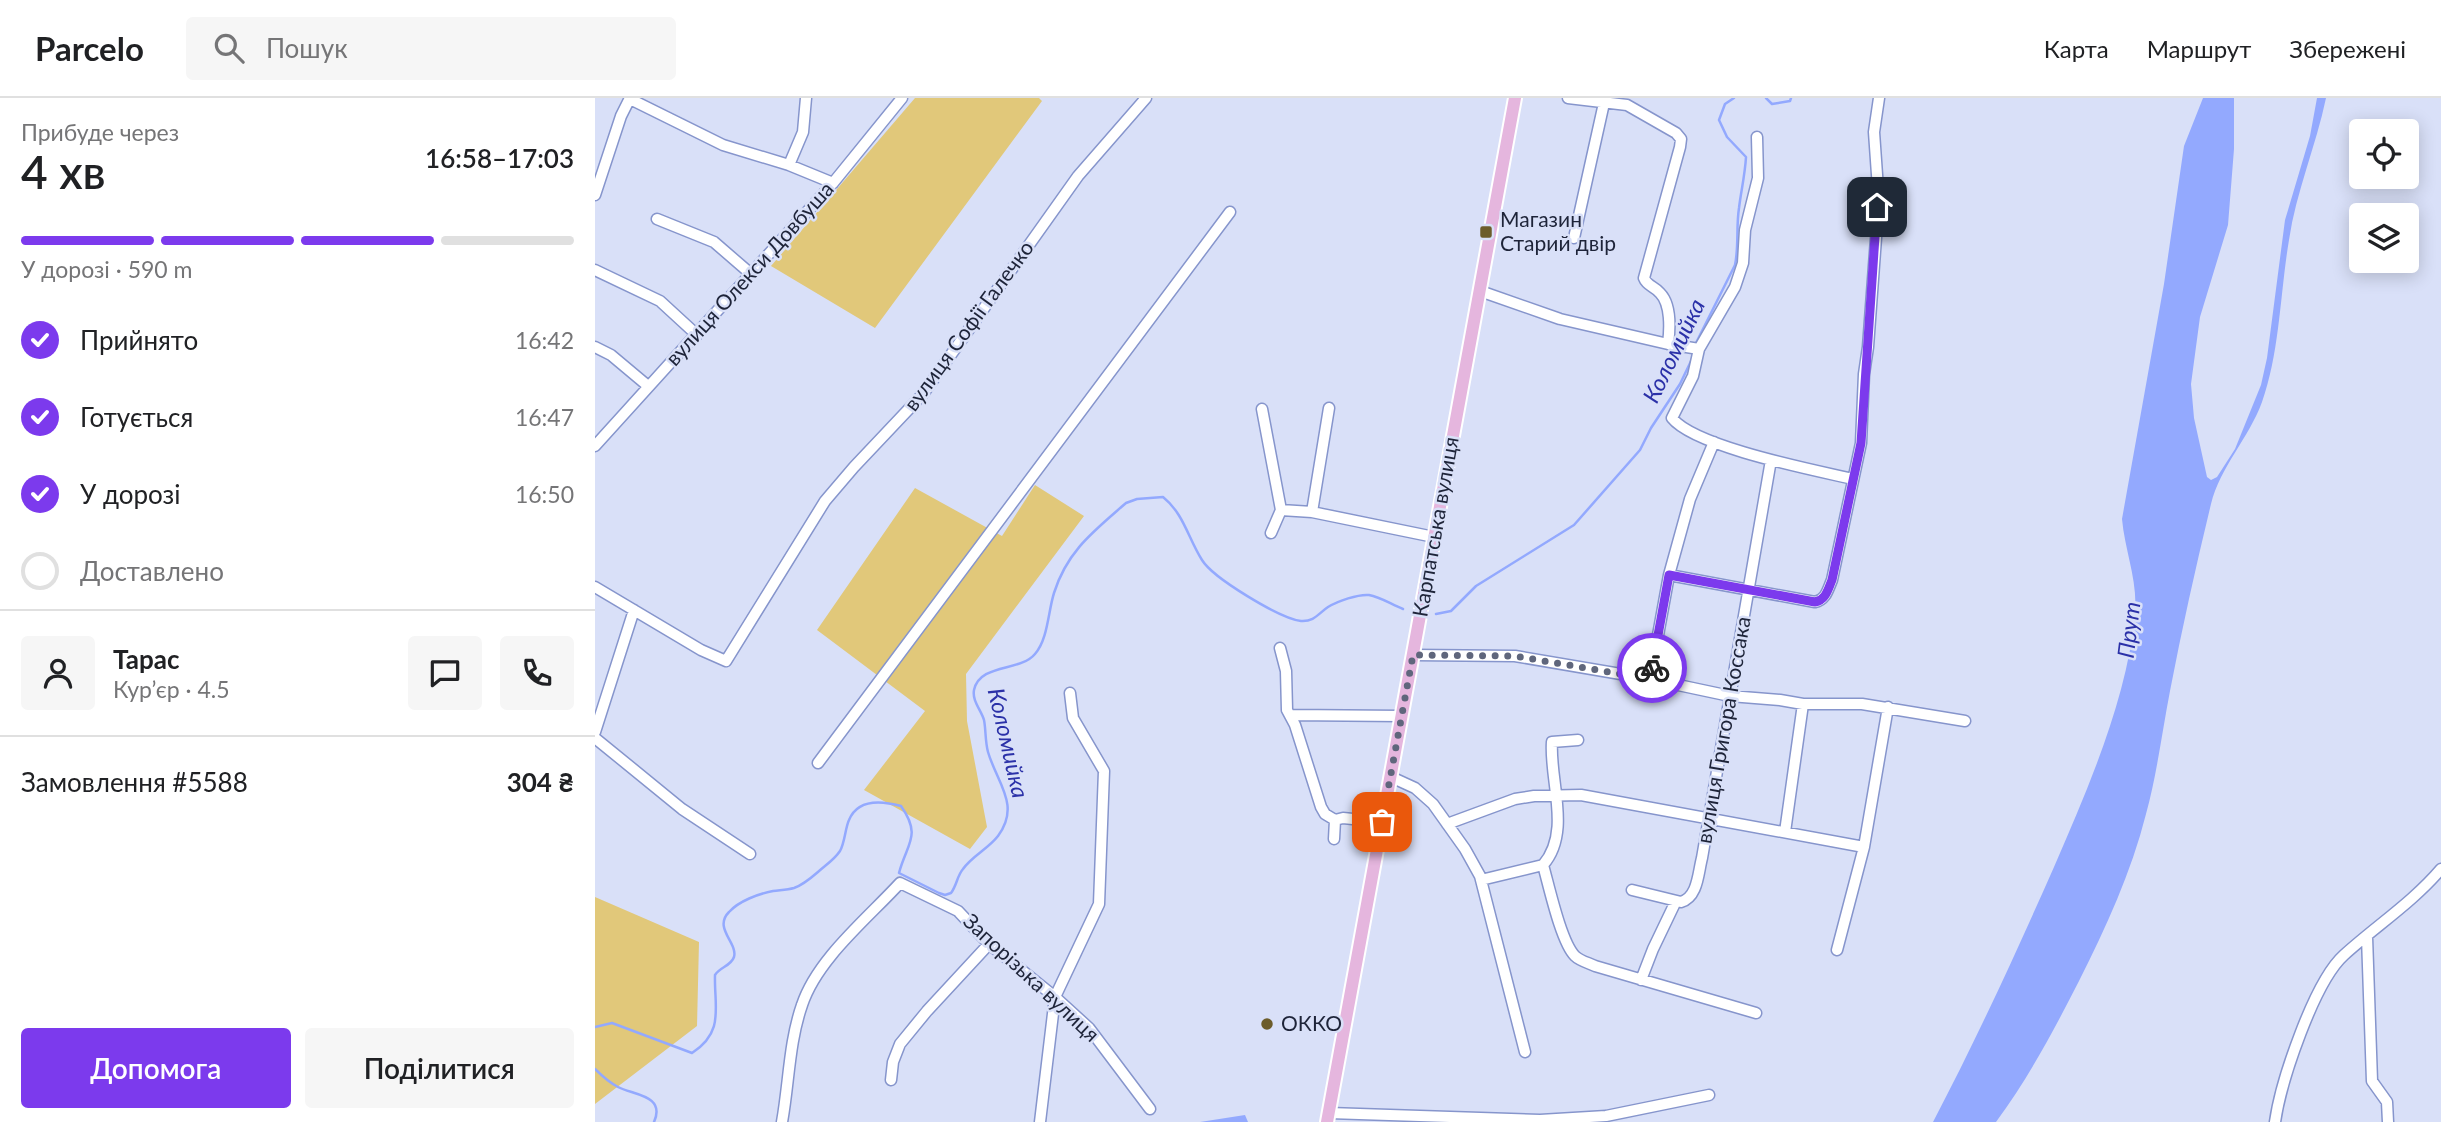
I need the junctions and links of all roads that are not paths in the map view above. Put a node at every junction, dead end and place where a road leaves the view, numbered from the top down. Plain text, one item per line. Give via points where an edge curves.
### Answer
1 (806, 98) edge
2 (902, 98) edge
3 (1146, 98) edge
4 (1515, 98) edge
5 (1568, 98) edge
6 (1636, 98) edge
7 (1879, 98) edge
8 (630, 99) edge
9 (1604, 103) junction
10 (1626, 105) junction
11 (1757, 137) dead end
12 (789, 165) junction
13 (833, 183) junction
14 (595, 195) edge
15 (1230, 212) dead end
16 (657, 219) dead end
17 (1574, 239) dead end
18 (595, 270) edge
19 (751, 274) junction
20 (1480, 291) junction
21 (697, 335) junction
22 (1668, 344) junction
23 (595, 347) edge
24 (1696, 348) junction
25 (647, 386) junction
26 (1329, 408) dead end
27 (1262, 410) dead end
28 (1714, 442) junction
29 (595, 446) edge
30 (1771, 460) junction
31 (1853, 479) junction
32 (1281, 510) junction
33 (1312, 512) junction
34 (1271, 533) dead end
35 (1434, 537) junction
36 (1669, 575) junction
37 (595, 587) edge
38 (1748, 591) junction
39 (634, 610) junction
40 (1280, 648) dead end
41 (1413, 655) junction
42 (1650, 679) junction
43 (1070, 693) dead end
44 (1730, 696) junction
45 (1803, 704) junction
46 (1888, 708) junction
47 (1290, 715) junction
48 (1402, 716) junction
49 (1965, 721) dead end
50 (595, 735) edge
51 (1578, 740) dead end
52 (818, 762) dead end
53 (1391, 777) junction
54 (1557, 795) junction
55 (1708, 818) junction
56 (1335, 820) junction
57 (1382, 822) junction
58 (1447, 824) junction
59 (1785, 832) junction
60 (1334, 839) dead end
61 (1864, 847) junction
62 (750, 854) dead end
63 (1543, 865) junction
64 (2441, 869) edge
65 (1482, 880) junction
66 (1632, 890) dead end
67 (1676, 901) junction
68 (2367, 937) junction
69 (989, 944) junction
70 (1837, 950) dead end
71 (1641, 980) junction
72 (1055, 996) junction
73 (1756, 1013) dead end
74 (1525, 1052) dead end
75 (891, 1080) dead end
76 (1709, 1095) dead end
77 (1150, 1109) dead end
78 (1328, 1118) edge
79 (1422, 1120) edge
80 (1502, 1121) edge
81 (782, 1122) edge
82 (1040, 1122) edge
83 (2275, 1122) edge
84 (2388, 1122) edge

1 - 12 street via 803,131
2 - 13 street, вулиця Олекси Довбуша
3 - 39 street, вулиця Софії Галечко via 1078,176 923,394 825,501 726,661
4 - 20 main road, Карпатська вулиця
5 - 9 street
6 - 10 street
7 - 31 street via 1874,132 1876,238 1861,443
8 - 12 street via 723,145
8 - 14 street
9 - 10 street
9 - 17 street
10 - 22 street via 1676,133 1681,141 1644,278 1667,306
11 - 24 street via 1758,178 1745,230 1743,263 1735,287
12 - 13 street
13 - 19 street, вулиця Олекси Довбуша
15 - 52 street
16 - 19 street via 714,242
18 - 21 street via 660,301
19 - 21 street, вулиця Олекси Довбуша
20 - 22 street via 1560,319
20 - 35 main road, Карпатська вулиця
21 - 25 street, вулиця Олекси Довбуша
22 - 24 street
23 - 25 street
24 - 28 street via 1693,376 1672,418
25 - 29 street, вулиця Олекси Довбуша
26 - 33 street
27 - 32 street
28 - 30 street
28 - 36 street via 1692,492
30 - 31 street
30 - 38 street, вулиця Григора Коссака
31 - 38 street via 1832,580 1821,601
32 - 33 street
32 - 34 street
33 - 35 street
35 - 41 main road, Карпатська вулиця
36 - 38 street
36 - 42 street
37 - 39 street
38 - 44 street, вулиця Григора Коссака
39 - 50 street
40 - 47 street
41 - 42 street via 1515,656
41 - 48 main road, Карпатська вулиця
42 - 44 street
43 - 72 street via 1073,718 1104,771 1100,890 1099,904
44 - 45 street
44 - 55 street, вулиця Григора Коссака
45 - 46 street
45 - 59 street
46 - 49 street
46 - 61 street
47 - 48 street
47 - 56 street via 1321,807
48 - 53 main road, Карпатська вулиця
50 - 62 street via 682,809
51 - 54 street via 1552,742
53 - 57 main road, Карпатська вулиця
53 - 58 street via 1422,793
54 - 55 street via 1596,796
54 - 58 street via 1515,799
54 - 63 street via 1555,838 1551,856
55 - 59 street
55 - 67 street, вулиця Григора Коссака via 1694,890 1687,900
56 - 57 street
56 - 60 street
57 - 78 main road, Карпатська вулиця
58 - 65 street
59 - 61 street
61 - 70 street
63 - 65 street
63 - 71 street via 1575,956
64 - 68 street
65 - 74 street
66 - 67 street
67 - 71 street, вулиця Григора Коссака
68 - 83 street via 2333,966 2320,989 2285,1073
68 - 84 street via 2372,1082 2387,1102
69 - 72 street, Запорізька вулиця
69 - 75 street via 900,1044
69 - 81 street, Запорізька вулиця via 958,911 900,883 823,966 802,1003
71 - 73 street
72 - 77 street, Запорізька вулиця via 1089,1028
72 - 82 street
76 - 80 street via 1595,1117
78 - 79 street
79 - 80 street

